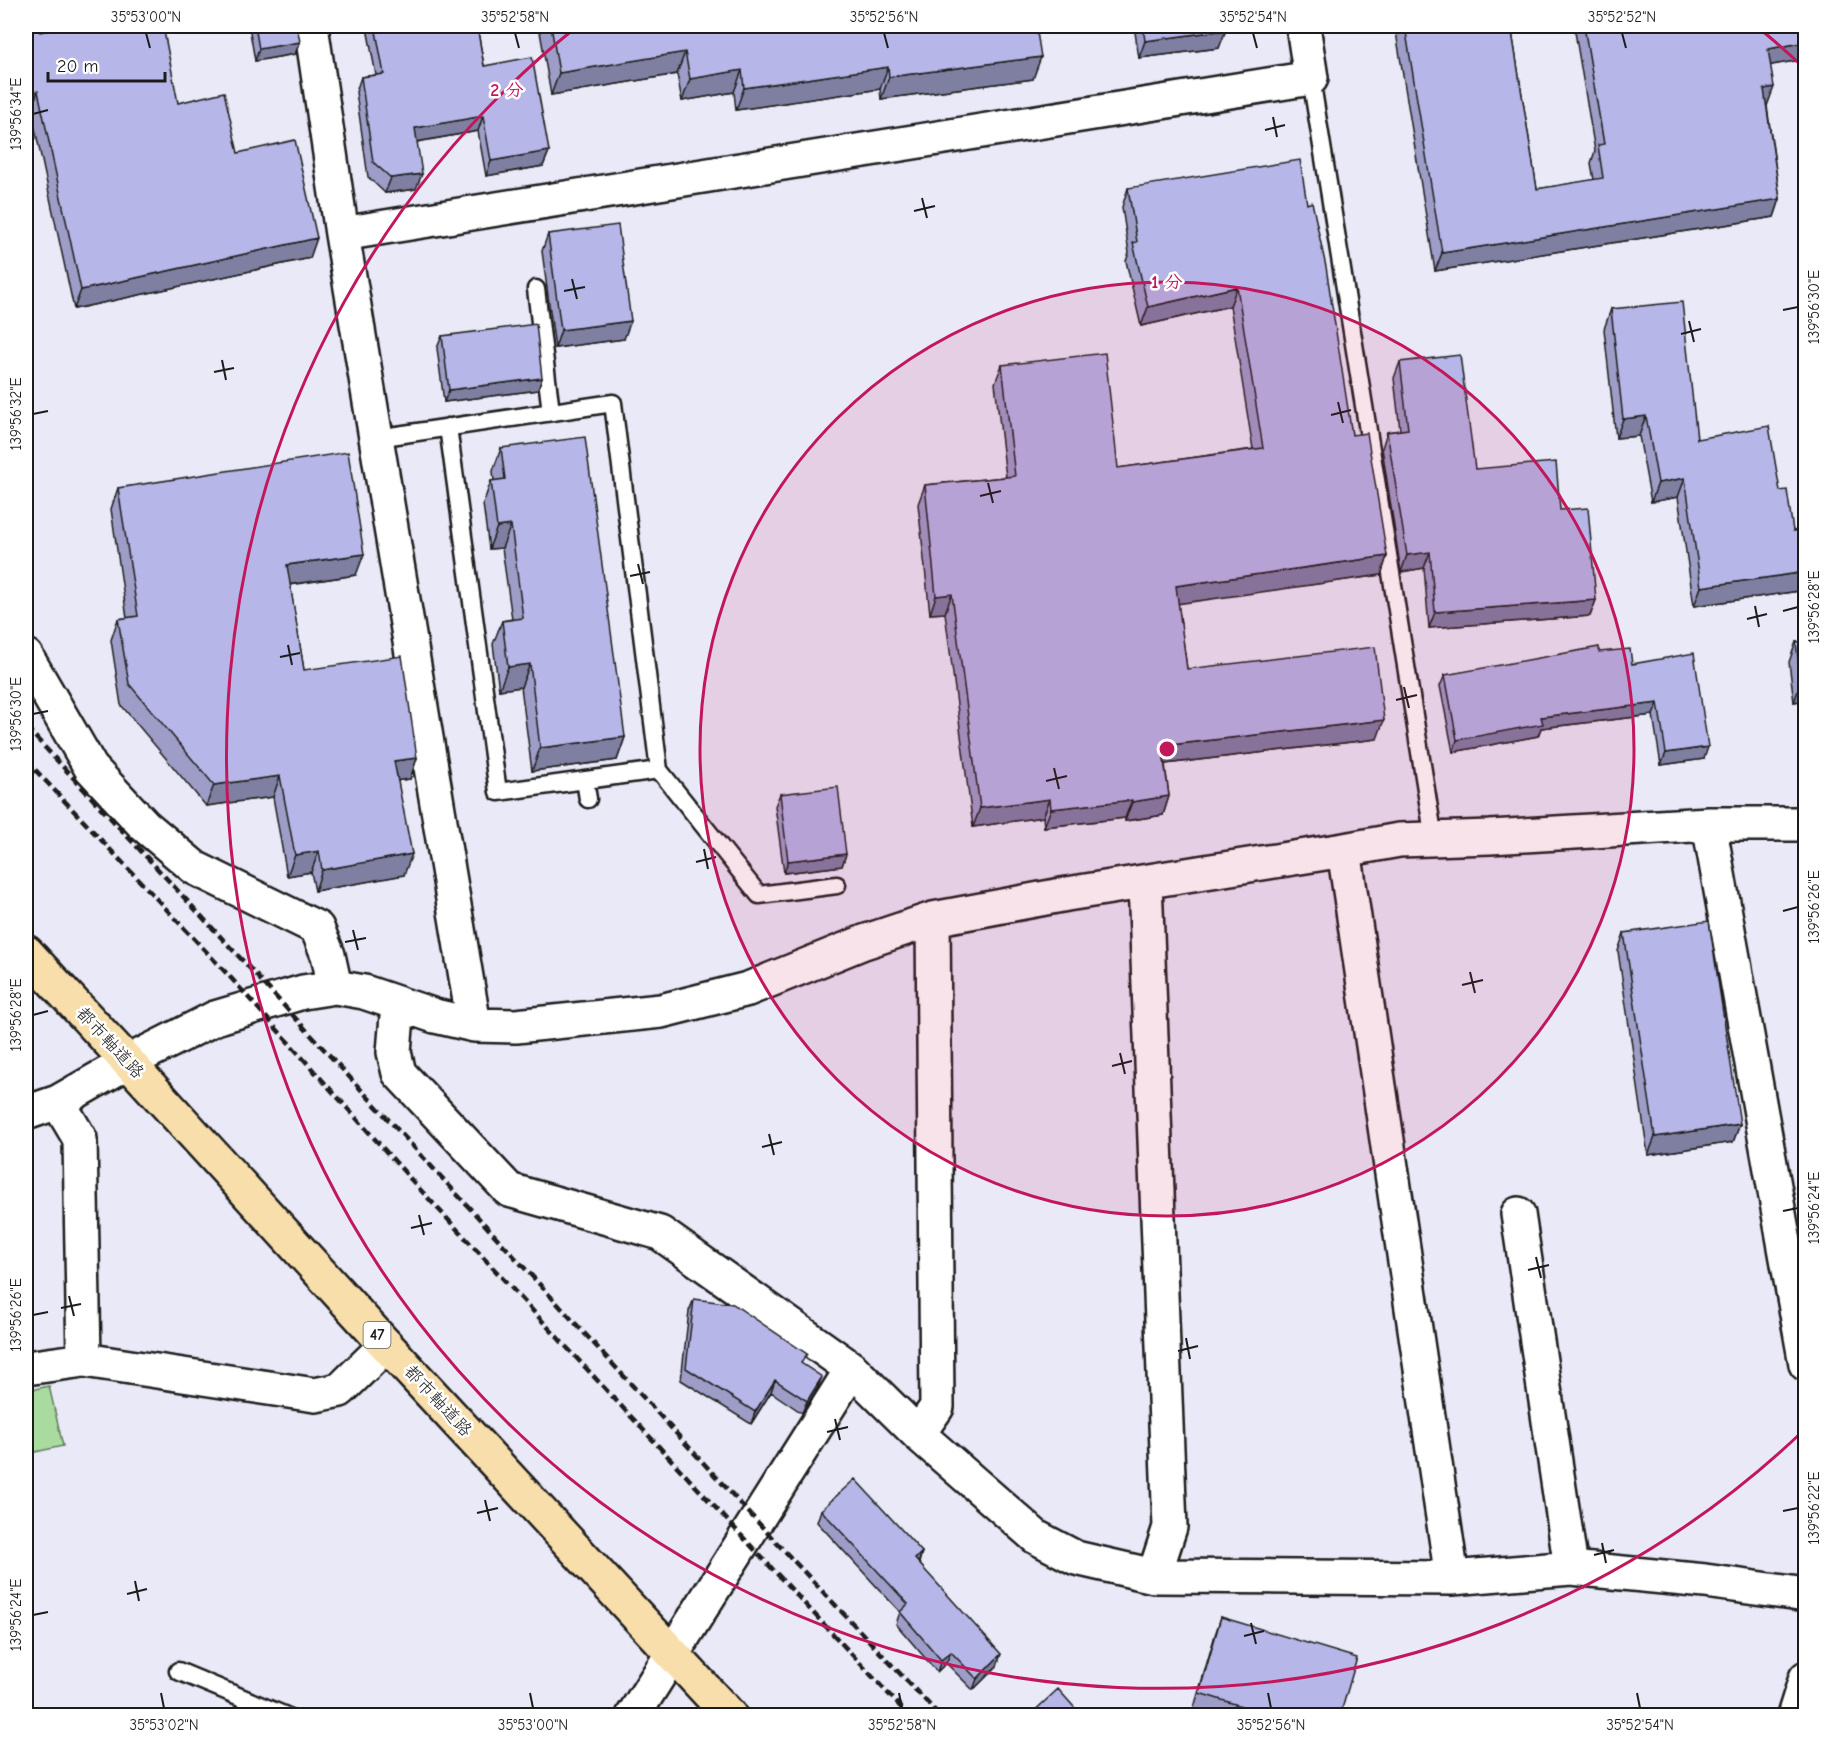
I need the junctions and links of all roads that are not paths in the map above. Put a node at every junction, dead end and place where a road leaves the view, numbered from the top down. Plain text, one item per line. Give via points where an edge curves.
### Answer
1 (311, 26) edge
2 (1303, 26) edge
3 (1311, 78) junction
4 (342, 234) junction
5 (536, 289) dead end
6 (551, 412) junction
7 (448, 427) junction
8 (377, 438) junction
9 (26, 656) edge
10 (659, 770) junction
11 (585, 780) junction
12 (588, 799) dead end
13 (1709, 824) junction
14 (1806, 824) edge
15 (1434, 839) junction
16 (1344, 850) junction
17 (1145, 882) junction
18 (837, 885) dead end
19 (933, 919) junction
20 (26, 952) edge
21 (335, 987) junction
22 (398, 1004) junction
23 (474, 1025) junction
24 (128, 1062) junction
25 (58, 1102) junction
26 (26, 1113) edge
27 (1518, 1214) dead end
28 (386, 1345) junction
29 (84, 1360) junction
30 (1806, 1364) edge
31 (26, 1368) edge
32 (852, 1369) junction
33 (918, 1434) junction
34 (1571, 1568) junction
35 (1154, 1576) junction
36 (1452, 1578) junction
37 (1806, 1595) edge
38 (672, 1653) junction
39 (178, 1671) dead end
40 (1806, 1678) edge
41 (286, 1716) edge
42 (633, 1716) edge
43 (730, 1716) edge
44 (1794, 1716) edge

1 - 4 street
2 - 3 street
3 - 4 street
3 - 15 lane
4 - 8 street
5 - 6 lane
6 - 7 lane
6 - 10 lane via 613,403
7 - 8 lane
7 - 11 lane via 498,792
8 - 23 street
9 - 21 street via 91,768 144,825 195,868 317,928
10 - 11 lane
10 - 18 lane via 759,895
11 - 12 lane
13 - 14 street
13 - 15 street
13 - 30 street
15 - 16 street via 1400,840
16 - 17 street
16 - 36 street
17 - 19 street
17 - 35 street via 1170,1527
19 - 23 street via 748,989 661,1011 516,1026
19 - 33 street via 937,1407
20 - 24 main road, 都市軸道路 / 47
21 - 22 street
21 - 24 street via 215,1017
22 - 23 street
22 - 32 street via 394,1052 399,1074 509,1190 660,1233
24 - 25 street
24 - 28 main road, 都市軸道路 / 47
25 - 26 street
25 - 29 street via 80,1138
27 - 34 street
28 - 29 street via 340,1390 315,1395
28 - 38 main road, 都市軸道路 / 47
29 - 31 street
32 - 33 street
32 - 38 street
33 - 35 street via 1036,1537 1076,1558
34 - 36 street
34 - 37 street
35 - 36 street
38 - 42 street
38 - 43 main road, 都市軸道路 / 47
39 - 41 lane
40 - 44 street

